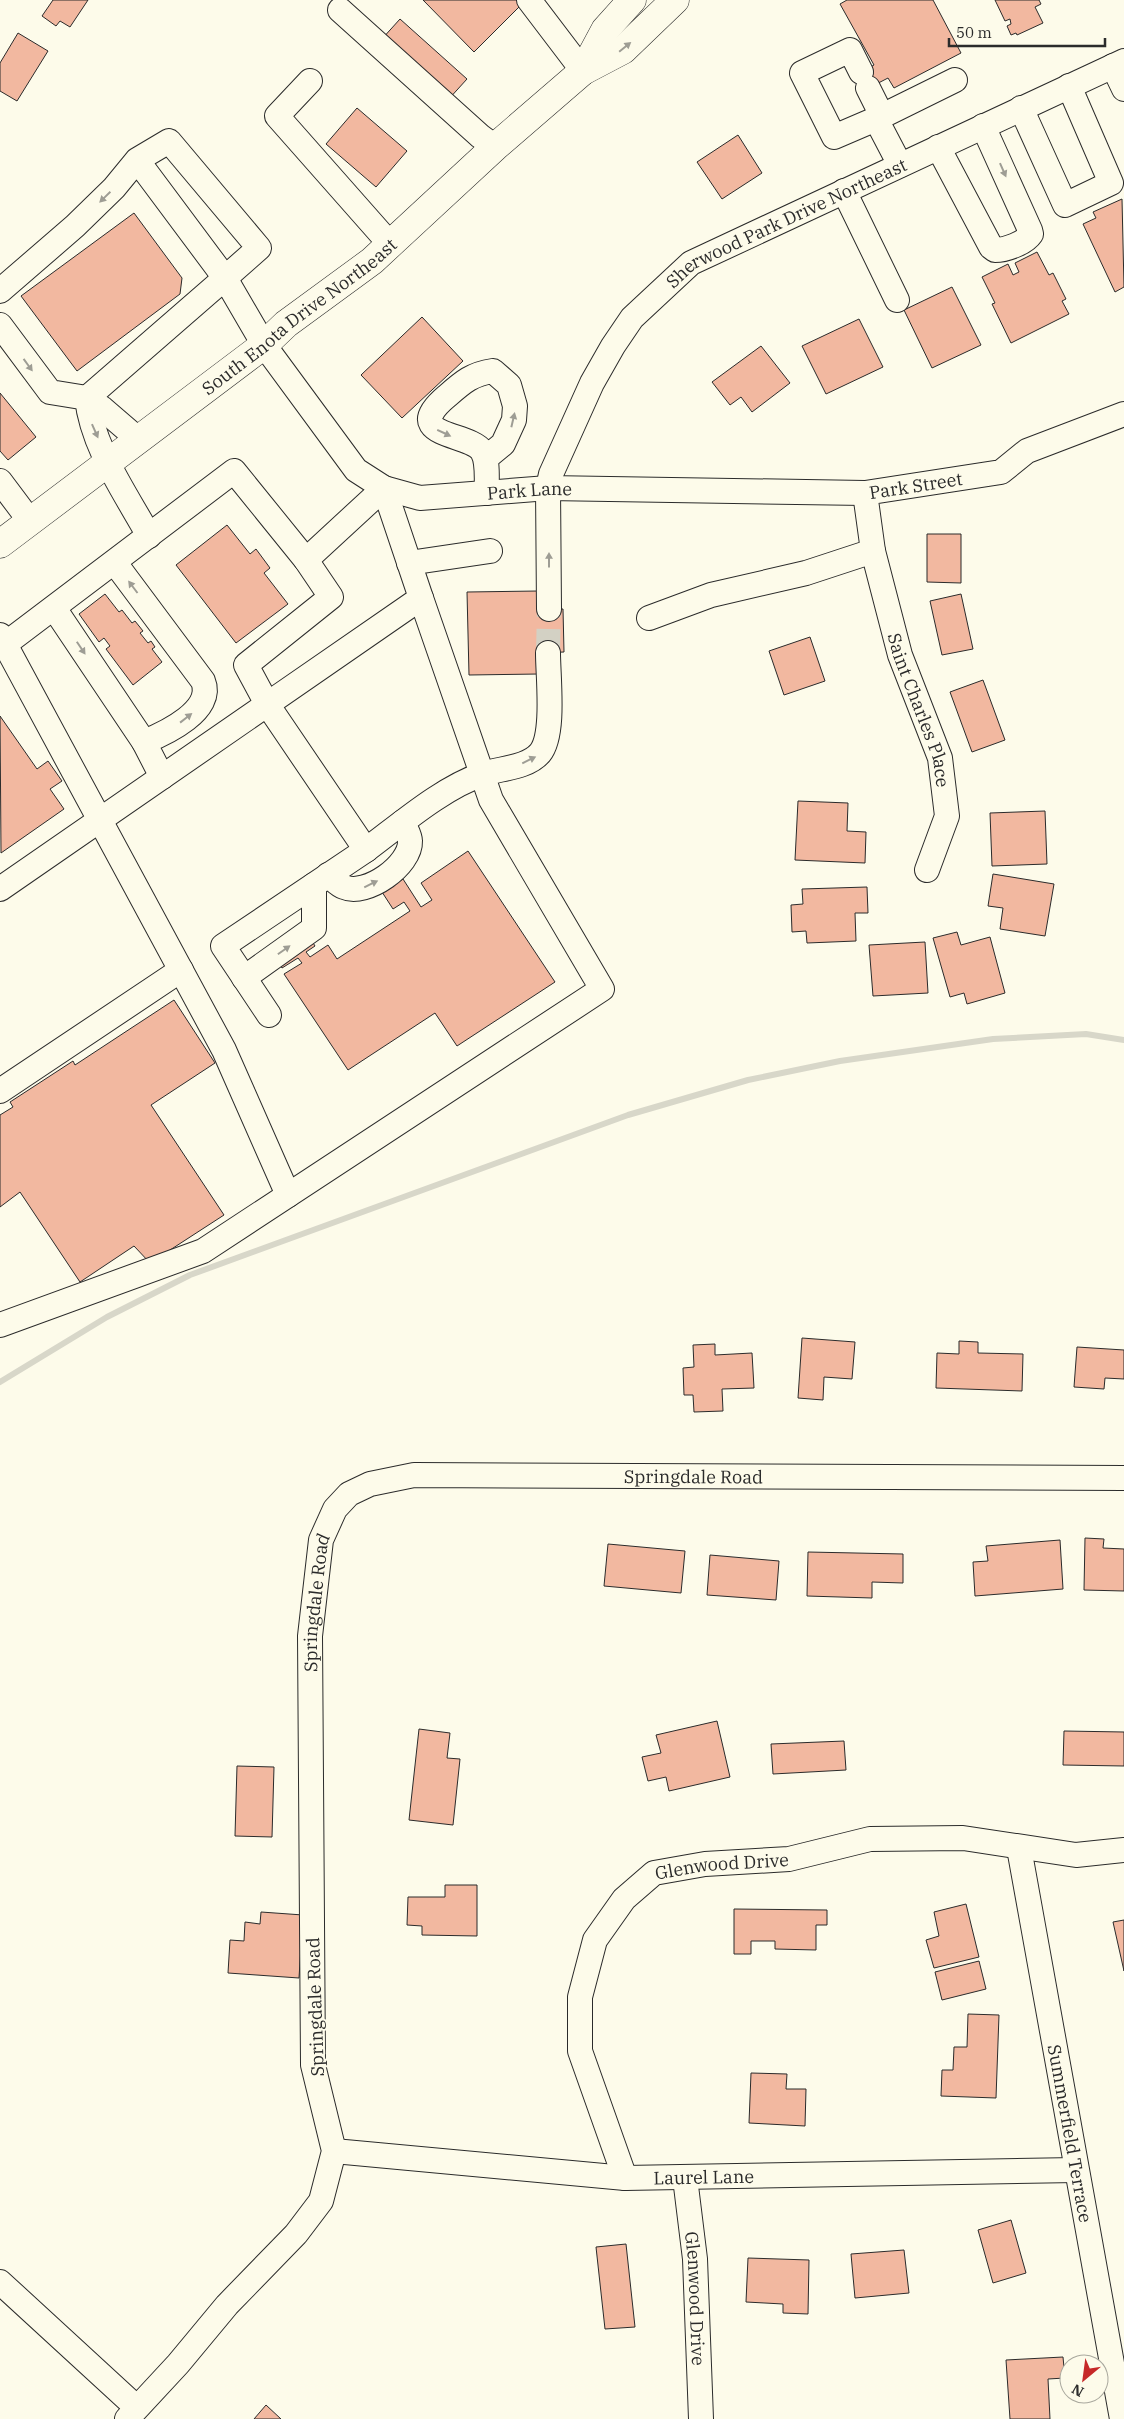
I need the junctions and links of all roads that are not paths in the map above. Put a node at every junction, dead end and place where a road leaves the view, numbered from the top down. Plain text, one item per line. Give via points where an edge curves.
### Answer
1 (529, 0) edge
2 (632, 0) edge
3 (675, 0) edge
4 (340, 10) dead end
5 (1118, 63) edge
6 (583, 71) junction
7 (955, 80) dead end
8 (310, 81) dead end
9 (1070, 86) junction
10 (1124, 89) edge
11 (1021, 108) junction
12 (879, 118) junction
13 (983, 126) junction
14 (496, 147) junction
15 (938, 147) junction
16 (137, 160) junction
17 (900, 165) junction
18 (844, 191) junction
19 (390, 244) junction
20 (225, 278) junction
21 (0, 291) edge
22 (897, 300) dead end
23 (0, 326) edge
24 (264, 345) junction
25 (87, 398) junction
26 (1124, 414) edge
27 (138, 440) junction
28 (486, 458) dead end
29 (109, 462) junction
30 (0, 481) edge
31 (384, 488) junction
32 (548, 488) junction
33 (487, 493) junction
34 (865, 493) junction
35 (30, 521) junction
36 (149, 536) junction
37 (0, 544) edge
38 (490, 551) dead end
39 (873, 551) junction
40 (306, 560) junction
41 (115, 563) junction
42 (408, 563) junction
43 (421, 598) junction
44 (54, 608) junction
45 (549, 609) tunnel mouth
46 (649, 618) dead end
47 (2, 642) edge
48 (548, 652) tunnel mouth
49 (267, 704) junction
50 (144, 742) junction
51 (482, 774) junction
52 (162, 777) junction
53 (99, 820) junction
54 (403, 822) junction
55 (366, 850) junction
56 (927, 870) dead end
57 (321, 880) junction
58 (0, 889) edge
59 (181, 970) junction
60 (244, 978) junction
61 (269, 1015) dead end
62 (0, 1092) edge
63 (288, 1195) junction
64 (0, 1325) edge
65 (1124, 1478) edge
66 (1019, 1848) junction
67 (1124, 1850) edge
68 (334, 2152) junction
69 (1076, 2170) junction
70 (625, 2178) junction
71 (685, 2178) junction
72 (0, 2282) edge
73 (131, 2413) edge
74 (701, 2419) edge
75 (1122, 2419) edge

1 - 6 street
2 - 6 main road via 605,30
6 -> 3 main road via 623,50
4 - 14 street
5 - 9 street, Sherwood Park Drive Northeast
5 - 10 street
6 - 14 main road, South Enota Drive Northeast
7 - 12 street
8 - 19 street via 277,116
9 - 11 street, Sherwood Park Drive Northeast
9 - 11 street via 1111,184 1065,205
11 - 13 street, Sherwood Park Drive Northeast
12 - 12 street via 850,50 802,73 834,137
12 - 17 street
13 - 15 street, Sherwood Park Drive Northeast
13 -> 15 street via 1030,230 1028,239 1002,250 991,247
14 - 19 main road, South Enota Drive Northeast
15 - 17 street, Sherwood Park Drive Northeast
16 - 20 street, Park Lane
16 - 20 street via 169,141 259,248
16 -> 21 street via 82,219
17 - 18 street, Sherwood Park Drive Northeast
18 - 22 street
18 - 32 street, Sherwood Park Drive Northeast via 691,263 632,318 592,383 551,474
19 - 24 main road, South Enota Drive Northeast via 286,324
20 - 24 street, Park Lane
20 - 25 street
23 -> 25 street via 50,392
24 - 27 main road, South Enota Drive Northeast
24 - 31 street, Park Lane via 356,470
25 - 27 street
25 -> 29 street via 89,417
26 - 34 street, Park Street via 1027,450 1001,472
27 - 29 main road, South Enota Drive Northeast
28 - 33 street
29 - 35 main road, South Enota Drive Northeast
29 - 36 street
30 - 35 street
31 - 33 street, Park Lane via 420,498
31 - 40 street
31 - 42 street
32 - 33 street, Park Lane
32 - 34 street, Park Lane
45 -> 32 street, Sherwood Park Drive Northeast
34 - 39 street, Park Street
35 - 37 main road, South Enota Drive Northeast
36 - 40 street via 234,471
36 - 41 street
38 - 42 street
39 - 46 street via 806,573 711,595
39 - 56 street, Saint Charles Place via 900,655 940,758 947,816
40 - 49 street via 331,597 246,665
41 - 44 street
50 -> 41 street via 175,726 201,706 206,688
42 - 43 street
43 - 49 street
43 - 51 street
44 - 47 street
44 -> 50 street
47 - 53 street
51 -> 48 street via 530,761 541,752 548,733
49 - 52 street
49 - 55 street
50 - 52 street
51 - 54 street via 455,787
51 - 63 street via 491,800 602,989
52 - 53 street
53 - 58 street
53 - 59 street
54 - 55 street
57 -> 54 street via 344,888 365,888 383,878 406,857 411,840
55 - 57 street
60 -> 57 street via 314,928
57 - 60 street via 223,946
59 - 62 street
59 - 63 street via 224,1050
60 - 61 street
63 - 64 street via 203,1251
65 - 68 street, Springdale Road via 414,1475 370,1484 349,1494 335,1509 321,1540 310,1636 314,2065
66 - 67 street, Glenwood Drive via 1076,1855
66 - 69 street, Summerfield Terrace
66 - 70 street, Glenwood Drive via 963,1838 870,1839 789,1859 705,1864 654,1873 624,1898 595,1940 580,1997 580,2050
68 - 70 street, Laurel Lane
68 - 73 street, Springdale Road via 321,2201 301,2228
69 - 71 street, Laurel Lane
69 - 75 street, Summerfield Terrace
70 - 71 street, Laurel Lane
71 - 74 street, Glenwood Drive via 694,2259
72 - 73 street

